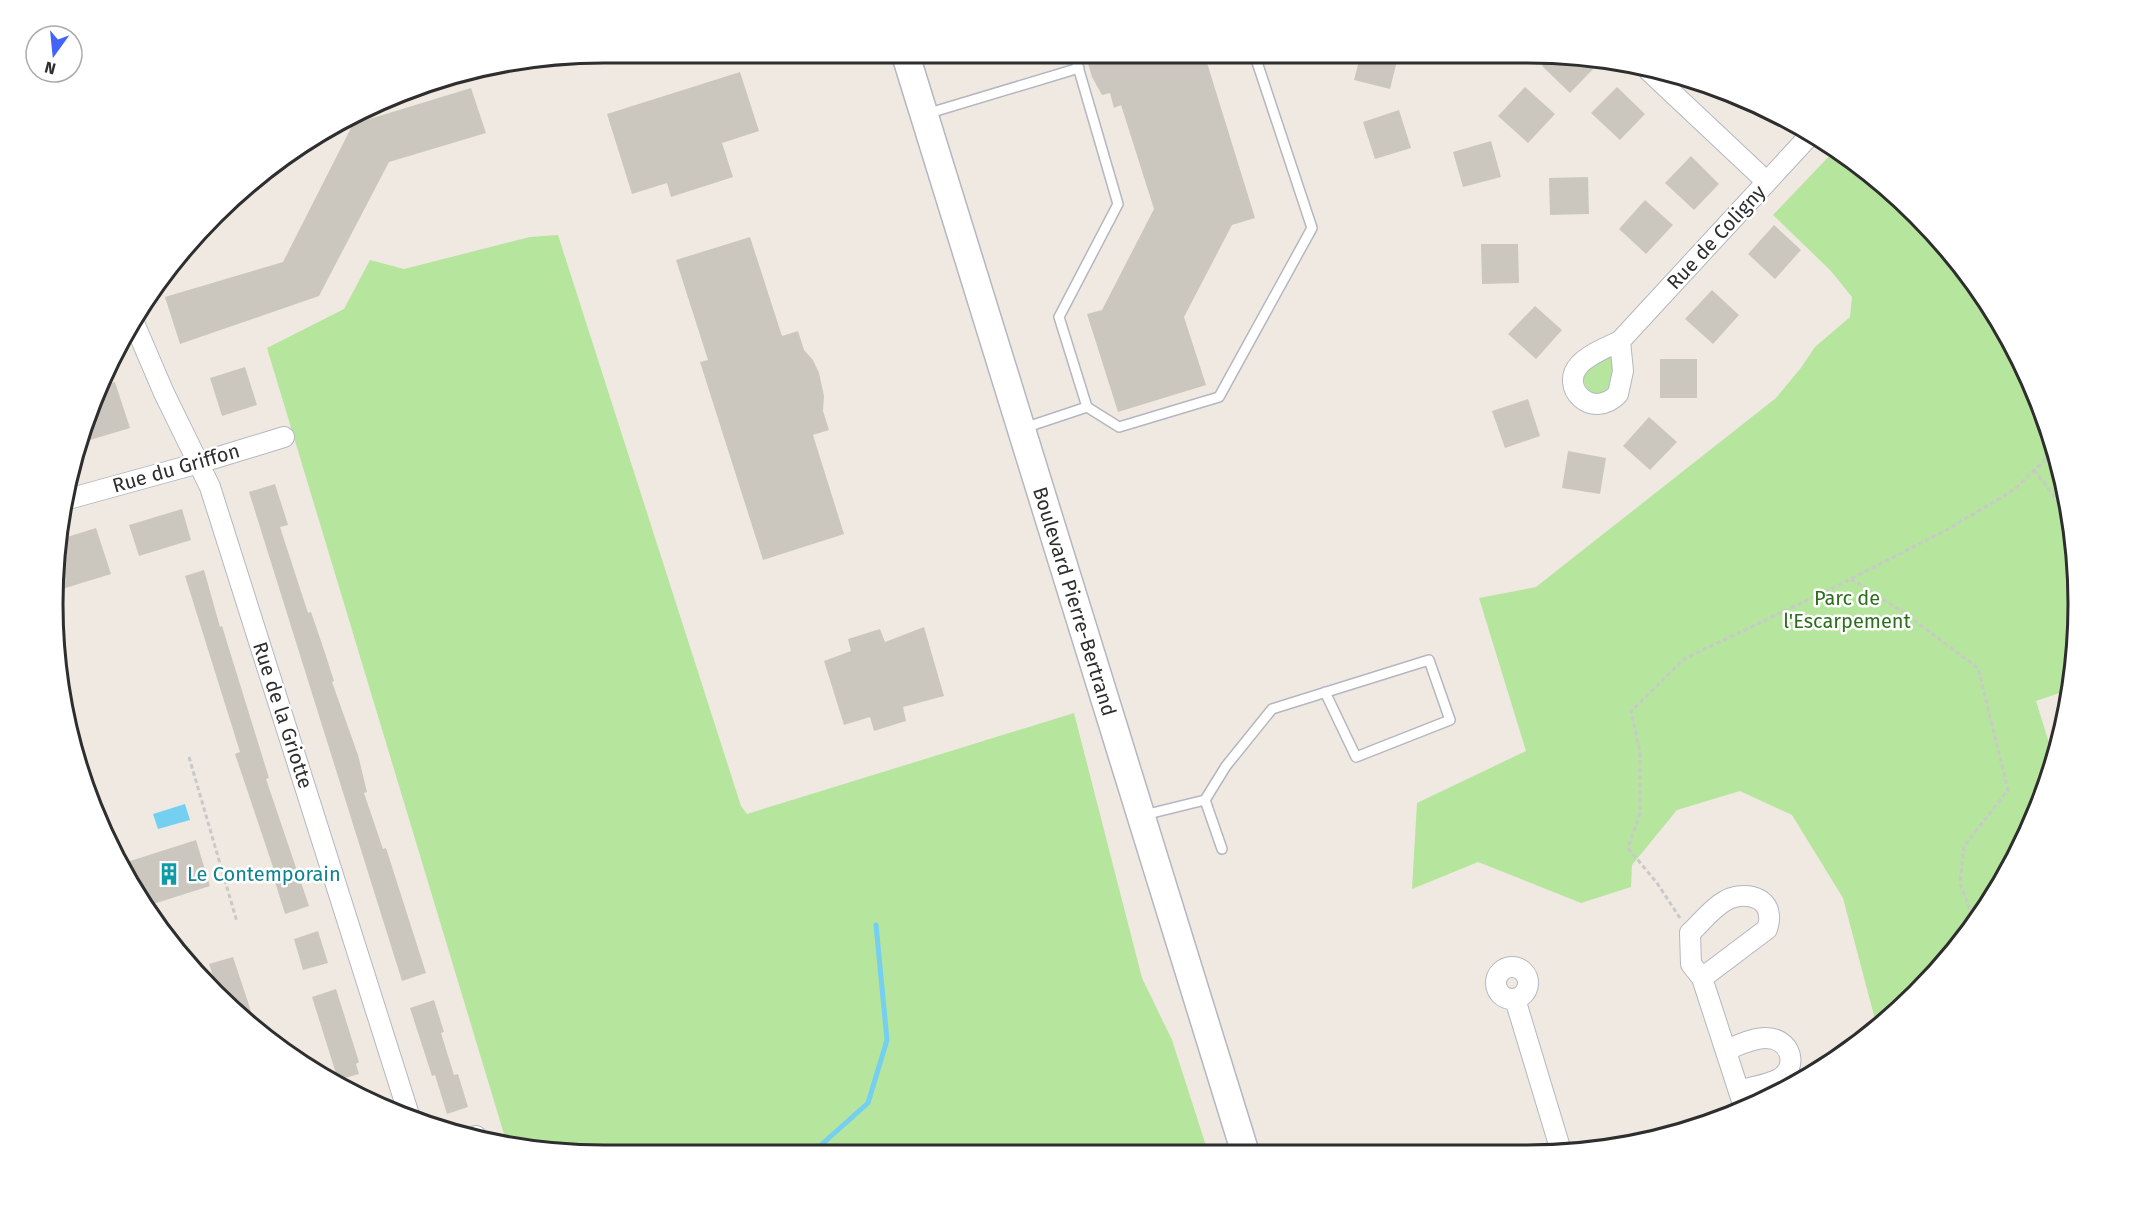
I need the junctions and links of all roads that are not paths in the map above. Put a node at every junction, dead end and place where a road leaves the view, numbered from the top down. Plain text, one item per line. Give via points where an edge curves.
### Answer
1 (908, 63) edge
2 (1077, 63) edge
3 (1257, 63) edge
4 (1078, 68) junction
5 (1657, 79) edge
6 (924, 115) junction
7 (1806, 140) edge
8 (1767, 182) junction
9 (137, 330) edge
10 (1620, 341) dead end
11 (1087, 407) junction
12 (1022, 429) junction
13 (284, 437) dead end
14 (199, 463) junction
15 (73, 498) edge
16 (1325, 692) junction
17 (1205, 800) junction
18 (1141, 816) junction
19 (1222, 849) dead end
20 (1702, 978) junction
21 (1515, 999) dead end
22 (1726, 1050) junction
23 (1741, 1099) edge
24 (407, 1107) edge
25 (1559, 1144) edge
26 (1243, 1145) edge

1 - 6 main road, Boulevard Pierre-Bertrand
2 - 4 lane
3 - 11 lane via 1312,228 1219,398 1119,427
4 - 6 lane
4 - 11 lane via 1118,204 1059,317
5 - 8 street
6 - 12 main road, Boulevard Pierre-Bertrand
7 - 8 street, Rue de Coligny
8 - 10 street, Rue de Coligny
9 - 14 street, Rue de la Griotte
11 - 12 lane
12 - 18 main road, Boulevard Pierre-Bertrand
13 - 14 street, Rue du Griffon
14 - 15 street, Rue du Griffon
14 - 24 street, Rue de la Griotte via 210,487
16 - 16 lane via 1429,660 1450,720 1356,757
16 - 17 lane via 1272,710 1226,766
17 - 18 lane
17 - 19 lane
18 - 26 main road, Boulevard Pierre-Bertrand
20 - 20 street via 1767,929 1770,916 1766,904 1757,897 1725,901 1690,933 1691,964
20 - 22 street
21 - 25 street
22 - 23 street
22 - 23 street via 1767,1038 1790,1050 1787,1071 1778,1080

